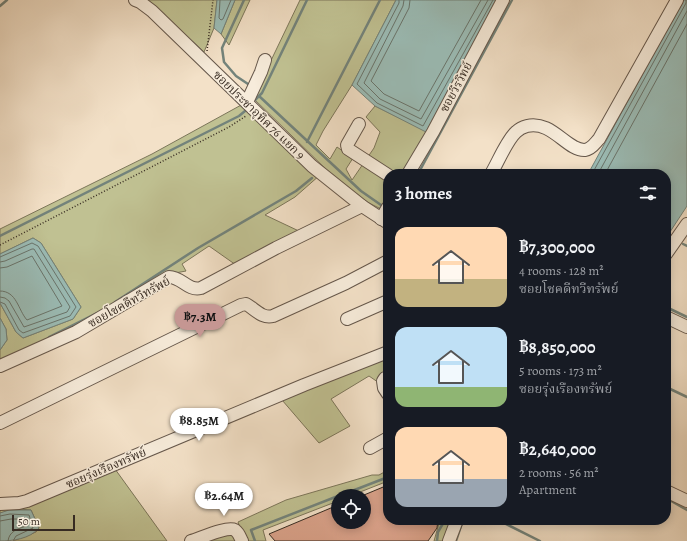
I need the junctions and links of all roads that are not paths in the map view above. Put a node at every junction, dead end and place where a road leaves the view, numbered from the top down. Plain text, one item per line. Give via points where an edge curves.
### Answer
1 (503, 0) edge
2 (677, 0) edge
3 (139, 1) edge
4 (265, 60) dead end
5 (250, 106) junction
6 (359, 124) dead end
7 (411, 169) edge
8 (495, 169) edge
9 (383, 172) edge
10 (362, 206) junction
11 (383, 220) edge
12 (687, 224) edge
13 (671, 247) edge
14 (383, 264) edge
15 (383, 303) edge
16 (347, 319) dead end
17 (671, 319) edge
18 (687, 327) edge
19 (383, 354) edge
20 (0, 366) edge
21 (0, 423) edge
22 (383, 441) edge
23 (370, 448) dead end
24 (671, 493) edge
25 (687, 500) edge
26 (0, 504) edge
27 (455, 525) edge
28 (192, 541) edge
29 (242, 541) edge
30 (449, 541) edge

1 - 7 street, ซอยวีรวิทย์
2 - 8 street via 599,139 592,147 586,150 574,146 538,125 524,127 512,136
3 - 5 street, ซอยประชาอุทิศ 76 แยก 9 via 152,10
4 - 5 street
5 - 10 street, ซอยประชาอุทิศ 76 แยก 9 via 312,166
6 - 9 street via 348,149
10 - 11 street, ซอยประชาอุทิศ 76 แยก 9
10 - 20 street, ซอยโชคดีทวีทรัพย์ via 196,290 175,277 169,277 76,332
12 - 13 street
14 - 21 street via 272,316 264,316 246,304 241,305
15 - 16 street
17 - 18 street
19 - 26 street, ซอยรุ่งเรืองทรัพย์ via 20,504
22 - 23 street
24 - 25 street
27 - 30 street
28 - 29 street via 225,529 234,530

